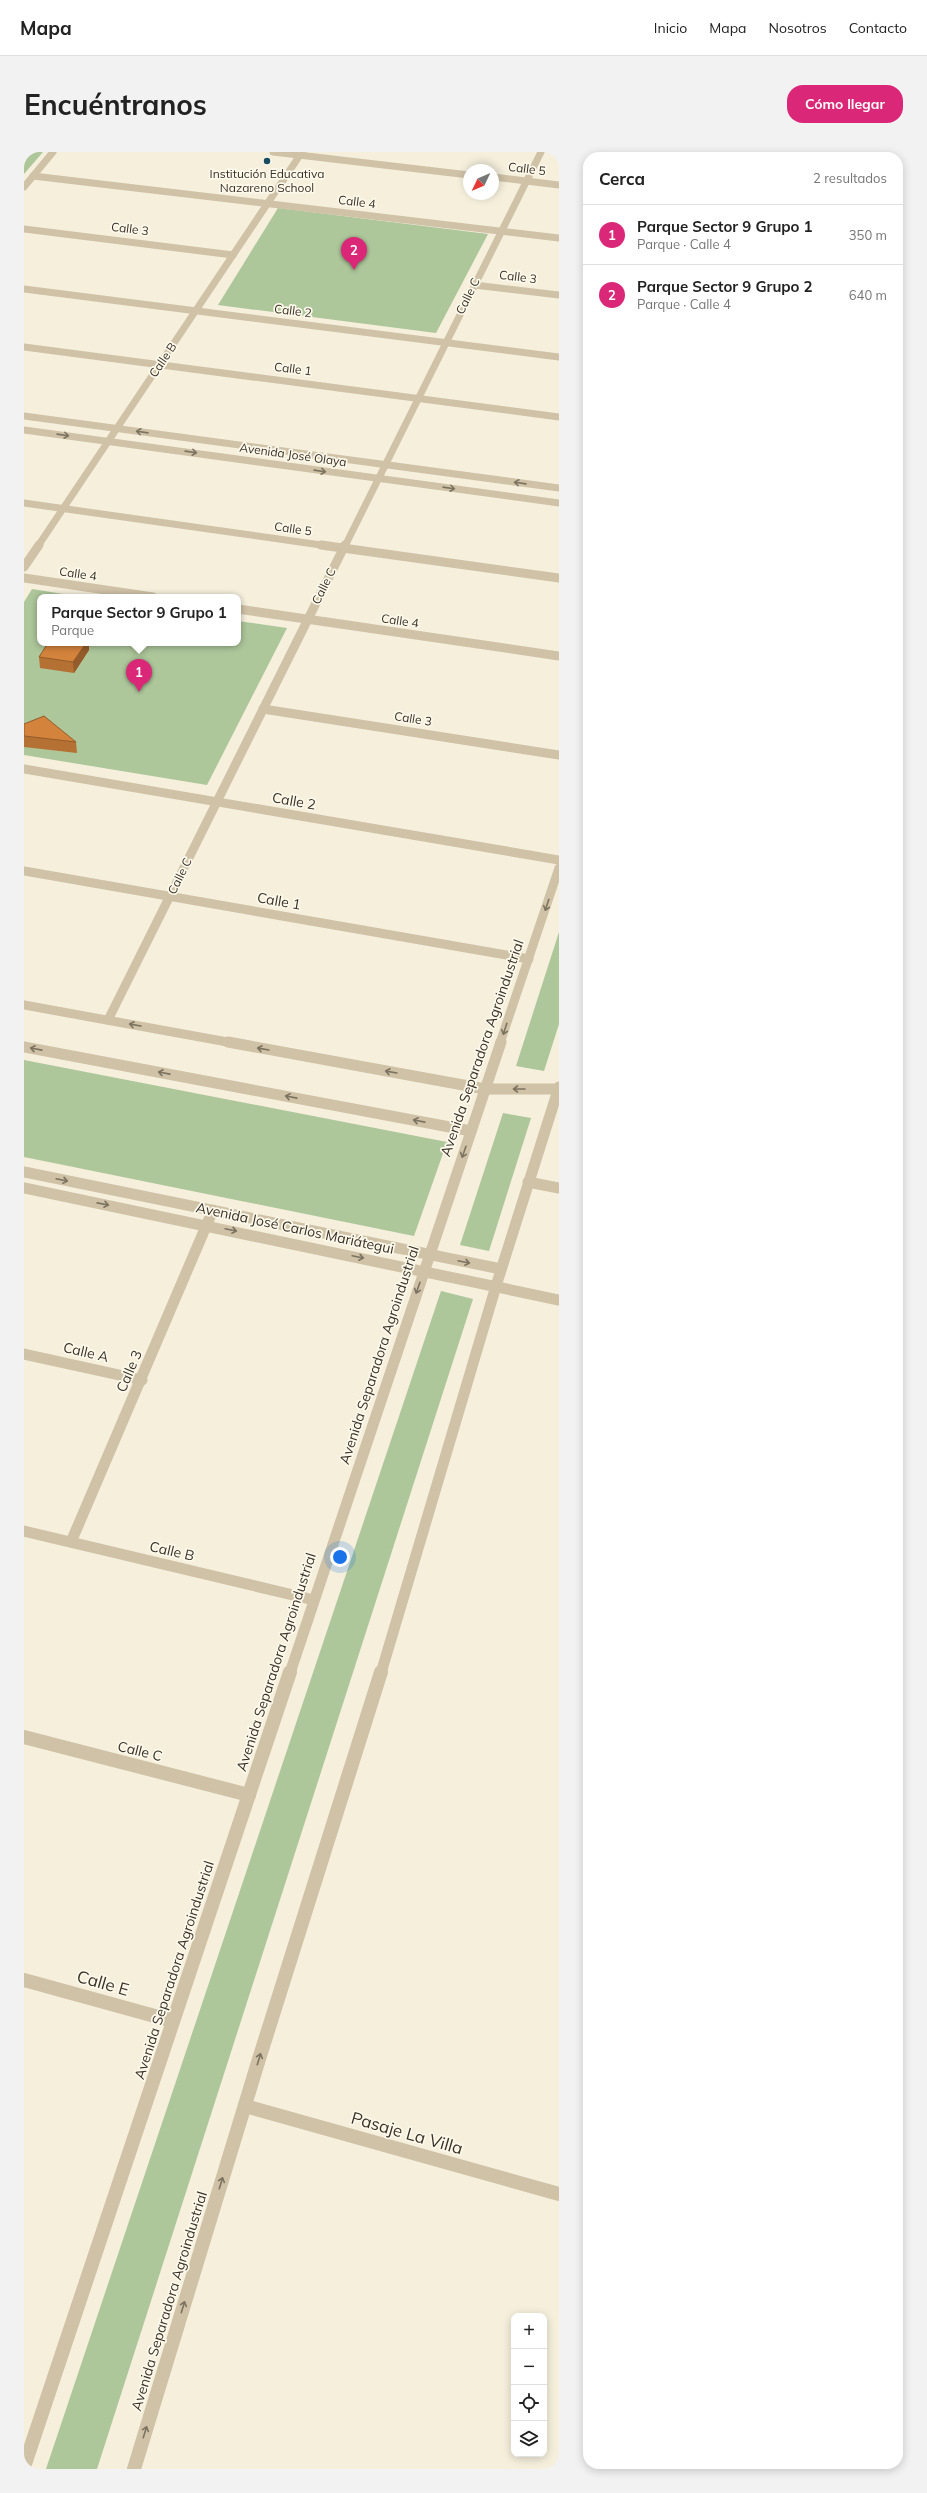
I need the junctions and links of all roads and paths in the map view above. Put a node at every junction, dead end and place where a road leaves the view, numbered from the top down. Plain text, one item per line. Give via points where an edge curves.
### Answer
1 (53, 152) edge
2 (273, 152) edge
3 (541, 152) edge
4 (300, 154) edge
5 (463, 173) edge
6 (33, 176) junction
7 (499, 178) edge
8 (526, 181) junction
9 (559, 185) edge
10 (24, 187) edge
11 (267, 204) junction
12 (24, 229) edge
13 (500, 231) junction
14 (559, 238) edge
15 (233, 254) junction
16 (474, 285) junction
17 (24, 288) edge
18 (559, 295) edge
19 (196, 310) junction
20 (445, 342) junction
21 (24, 347) edge
22 (559, 357) edge
23 (160, 364) junction
24 (418, 398) junction
25 (24, 416) edge
26 (559, 417) edge
27 (116, 428) junction
28 (24, 430) edge
29 (108, 441) junction
30 (384, 465) junction
31 (378, 479) junction
32 (559, 488) edge
33 (24, 503) edge
34 (559, 503) edge
35 (63, 509) junction
36 (343, 548) junction
37 (24, 567) edge
38 (24, 578) edge
39 (559, 578) edge
40 (133, 594) edge
41 (241, 609) edge
42 (308, 619) junction
43 (559, 656) edge
44 (263, 709) junction
45 (559, 755) edge
46 (24, 769) edge
47 (217, 802) junction
48 (559, 860) edge
49 (559, 868) edge
50 (24, 871) edge
51 (170, 896) junction
52 (528, 959) junction
53 (24, 1005) edge
54 (108, 1020) junction
55 (24, 1047) edge
56 (559, 1088) edge
57 (485, 1089) junction
58 (471, 1131) junction
59 (24, 1172) edge
60 (528, 1182) junction
61 (24, 1188) edge
62 (559, 1188) edge
63 (213, 1210) junction
64 (207, 1225) junction
65 (429, 1254) junction
66 (502, 1269) junction
67 (424, 1271) junction
68 (496, 1286) junction
69 (559, 1300) edge
70 (24, 1354) edge
71 (142, 1380) junction
72 (24, 1531) edge
73 (71, 1542) junction
74 (314, 1600) junction
75 (24, 1737) edge
76 (249, 1795) junction
77 (24, 1980) edge
78 (173, 2021) junction
79 (245, 2106) junction
80 (559, 2194) edge
81 (24, 2466) edge
82 (134, 2469) edge

1 - 6 street
2 - 4 street
3 - 8 street, Calle C
4 - 5 street
4 - 11 street, Calle B
6 - 10 street
6 - 11 street, Calle 4
7 - 8 street, Calle 5
8 - 9 street, Calle 5
8 - 13 street, Calle C
11 - 13 street, Calle 4
11 - 15 street, Calle B
12 - 15 street, Calle 3
13 - 14 street, Calle 4
13 - 16 street, Calle C
15 - 19 street, Calle B
16 - 18 street, Calle 3
16 - 20 street, Calle C
17 - 19 street, Calle 2
19 - 20 street, Calle 2
19 - 23 street, Calle B
20 - 22 street, Calle 2
20 - 24 street, Calle C
21 - 23 street, Calle 1
23 - 24 street, Calle 1
23 - 27 street, Calle B
24 - 26 street, Calle 1
24 - 30 street, Calle C
25 - 27 street, Avenida José Olaya
27 - 29 street, Calle B
30 -> 27 street, Avenida José Olaya
28 -> 29 street, Avenida José Olaya
29 -> 31 street, Avenida José Olaya
29 - 35 street, Calle B
30 - 31 street, Calle C
32 -> 30 street, Avenida José Olaya
31 -> 34 street, Avenida José Olaya
31 - 36 street, Calle C
33 - 35 street, Calle 5
35 - 36 street, Calle 5
35 - 37 street, Calle B
36 - 39 street, Calle 5
36 - 42 street, Calle C
38 - 40 street, Calle 4
41 - 42 street, Calle 4
42 - 43 street, Calle 4
42 - 44 street, Calle C
44 - 45 street, Calle 3
44 - 47 street, Calle C
46 - 47 street, Calle 2
47 - 48 street, Calle 2
47 - 51 street, Calle C
49 -> 52 street, Avenida Separadora Agroindustrial
50 - 51 street, Calle 1
51 - 52 street, Calle 1
51 - 54 street, Calle C
52 -> 57 street, Avenida Separadora Agroindustrial
53 - 54 street
57 -> 54 street
58 -> 55 street
56 -> 57 street
56 - 60 street, Avenida Separadora Agroindustrial
57 - 58 street, Avenida Separadora Agroindustrial
58 -> 65 street, Avenida Separadora Agroindustrial
59 -> 63 street, Avenida José Carlos Mariátegui
60 - 62 street
60 - 66 street, Avenida Separadora Agroindustrial
61 -> 64 street, Avenida José Carlos Mariátegui
63 - 64 street, Calle 3
63 - 65 street, Avenida José Carlos Mariátegui
64 -> 67 street, Avenida José Carlos Mariátegui
64 - 71 street, Calle 3
65 -> 66 street, Avenida José Carlos Mariátegui
65 - 67 street, Avenida Separadora Agroindustrial
66 - 68 street, Avenida Separadora Agroindustrial
67 - 68 street, Avenida José Carlos Mariátegui
67 -> 74 street, Avenida Separadora Agroindustrial
68 - 69 street, Avenida José Carlos Mariátegui
79 -> 68 street, Avenida Separadora Agroindustrial via 389,1646
70 - 71 street, Calle A
71 - 73 street, Calle 3
72 - 73 street, Calle B
73 - 74 street, Calle B
74 - 76 street, Avenida Separadora Agroindustrial
75 - 76 street, Calle C
76 - 78 street, Avenida Separadora Agroindustrial
77 - 78 street, Calle E
78 - 81 street, Avenida Separadora Agroindustrial
79 - 80 street, Pasaje La Villa
82 -> 79 street, Avenida Separadora Agroindustrial

